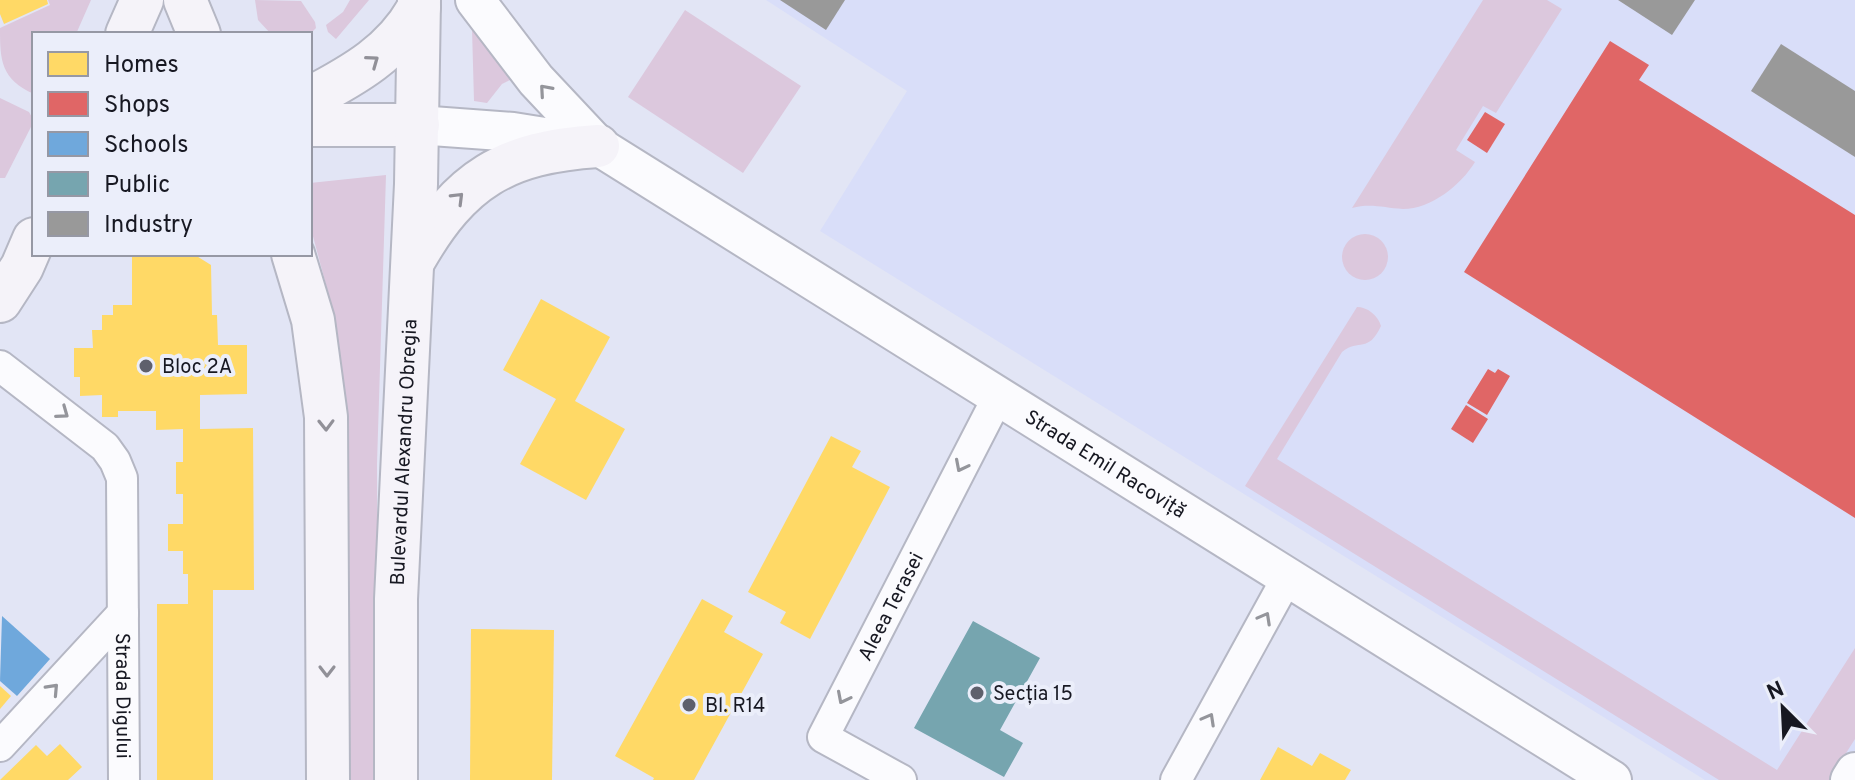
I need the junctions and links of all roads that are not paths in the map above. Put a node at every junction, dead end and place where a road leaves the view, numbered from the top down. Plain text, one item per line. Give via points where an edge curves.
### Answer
1 (142, 0) edge
2 (185, 0) edge
3 (475, 0) edge
4 (419, 4) edge
5 (128, 32) edge
6 (198, 32) edge
7 (312, 96) edge
8 (312, 98) edge
9 (400, 124) junction
10 (312, 125) edge
11 (598, 146) junction
12 (276, 256) edge
13 (413, 261) junction
14 (299, 272) edge
15 (0, 366) edge
16 (998, 397) junction
17 (1287, 578) junction
18 (123, 613) junction
19 (0, 746) edge
20 (1855, 772) edge
21 (124, 780) edge
22 (328, 780) edge
23 (396, 780) edge
24 (901, 780) edge
25 (1176, 780) edge
26 (1612, 780) edge
27 (1850, 780) edge

1 - 5 main road
2 - 6 main road
11 -> 3 street, Strada Emil Racoviță via 536,80
7 -> 4 main road via 383,53 403,33
4 - 9 main road, Bulevardul Alexandru Obregia
8 - 9 main road
9 - 10 main road
9 - 11 street, Strada Emil Racoviță via 513,132
9 - 13 main road, Bulevardul Alexandru Obregia
13 -> 11 main road via 450,206 490,173 541,152
11 - 16 street, Strada Emil Racoviță
12 - 14 main road
13 - 23 main road, Bulevardul Alexandru Obregia via 397,555
14 -> 22 main road via 319,347 326,417
15 -> 18 street, Strada Digului via 86,430 115,461 123,487
16 - 17 street, Strada Emil Racoviță
16 -> 24 street, Aleea Terasei via 823,737
25 -> 17 street
17 - 26 street, Strada Emil Racoviță
19 -> 18 street
18 - 21 street, Strada Digului
20 - 27 street

